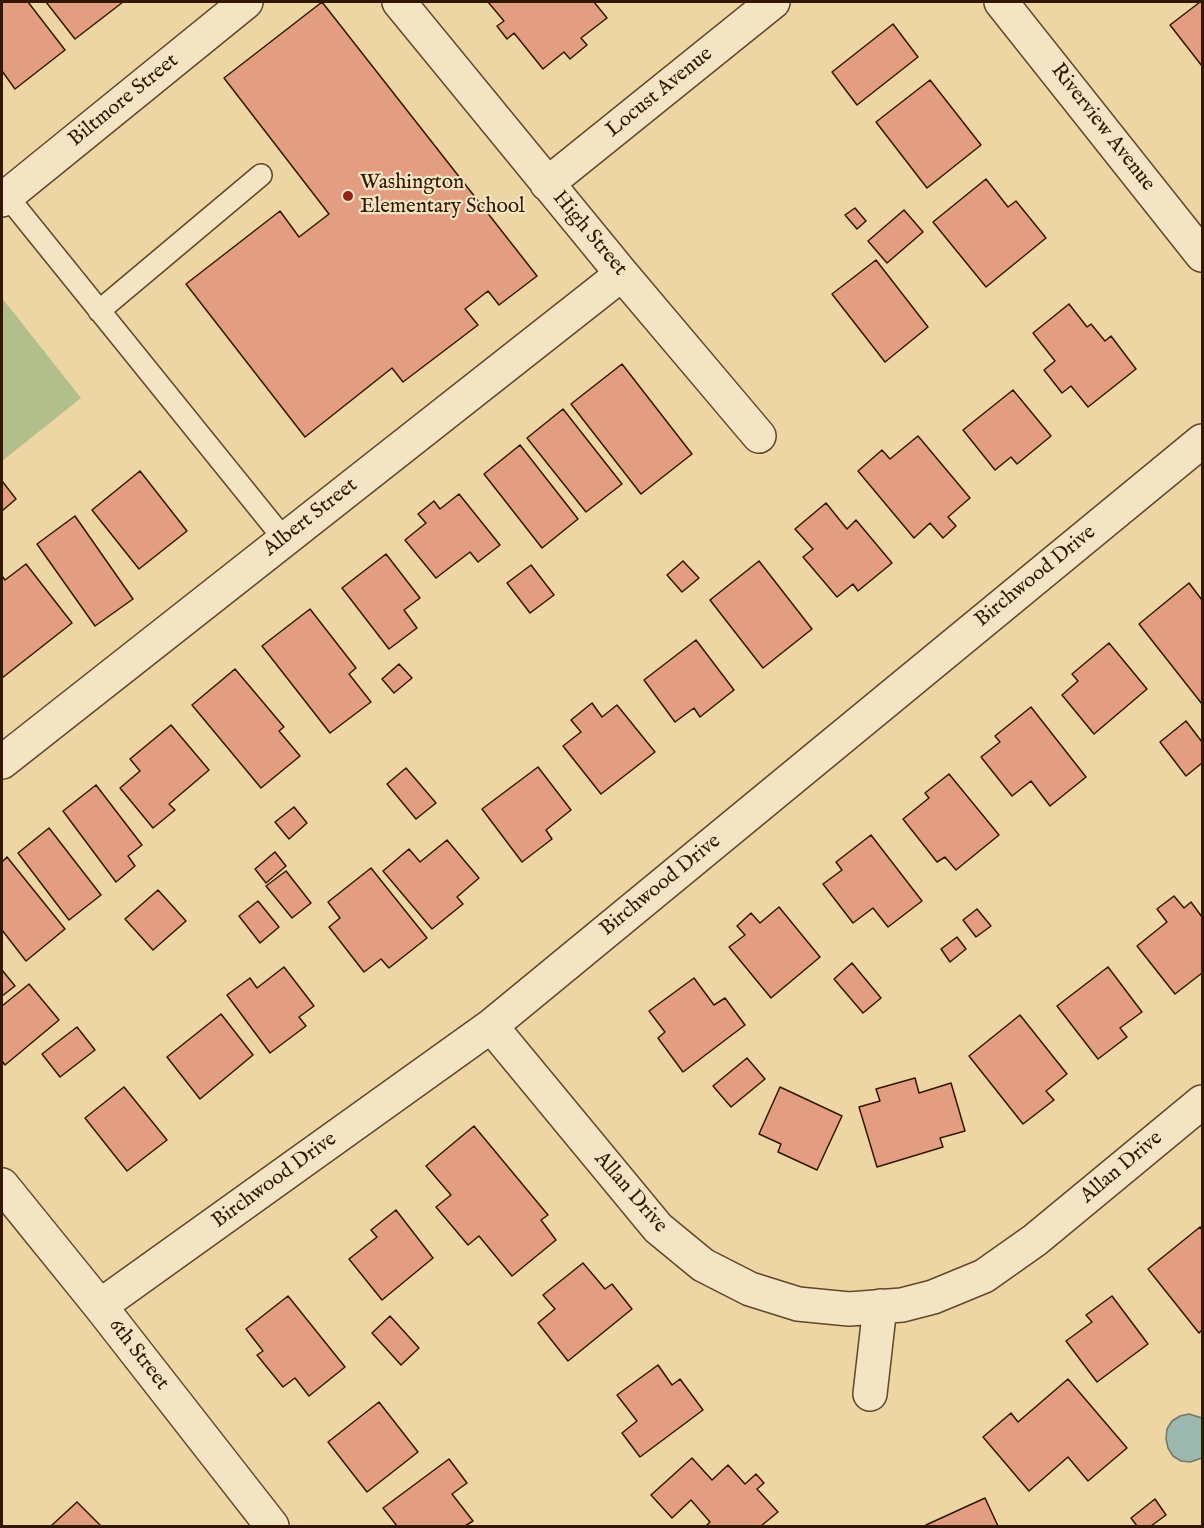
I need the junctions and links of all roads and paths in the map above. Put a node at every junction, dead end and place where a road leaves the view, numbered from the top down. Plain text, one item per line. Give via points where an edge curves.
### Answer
1 (246, 2) edge
2 (399, 2) edge
3 (773, 2) edge
4 (1001, 2) edge
5 (261, 175) dead end
6 (547, 184) junction
7 (4, 198) edge
8 (1203, 255) edge
9 (622, 274) junction
10 (99, 311) junction
11 (759, 436) dead end
12 (1203, 441) edge
13 (284, 539) junction
14 (2, 762) edge
15 (491, 1026) junction
16 (1203, 1102) edge
17 (2, 1185) edge
18 (100, 1306) junction
19 (880, 1306) junction
20 (870, 1394) dead end
21 (272, 1527) edge

1 - 7 street, Biltmore Street
2 - 6 street, High Street
3 - 6 street, Locust Avenue
4 - 8 street, Riverview Avenue
5 - 10 lane
6 - 9 street, High Street
7 - 10 lane
9 - 11 street, High Street
9 - 13 street, Albert Street
10 - 13 lane
12 - 15 street, Birchwood Drive
13 - 14 street, Albert Street
15 - 18 street, Birchwood Drive
15 - 19 street, Allan Drive via 658,1228 703,1265 750,1289 798,1304 849,1309
16 - 19 street, Allan Drive via 1035,1240 984,1276 933,1297
17 - 18 street, 6th Street
18 - 21 street, 6th Street
19 - 20 street

